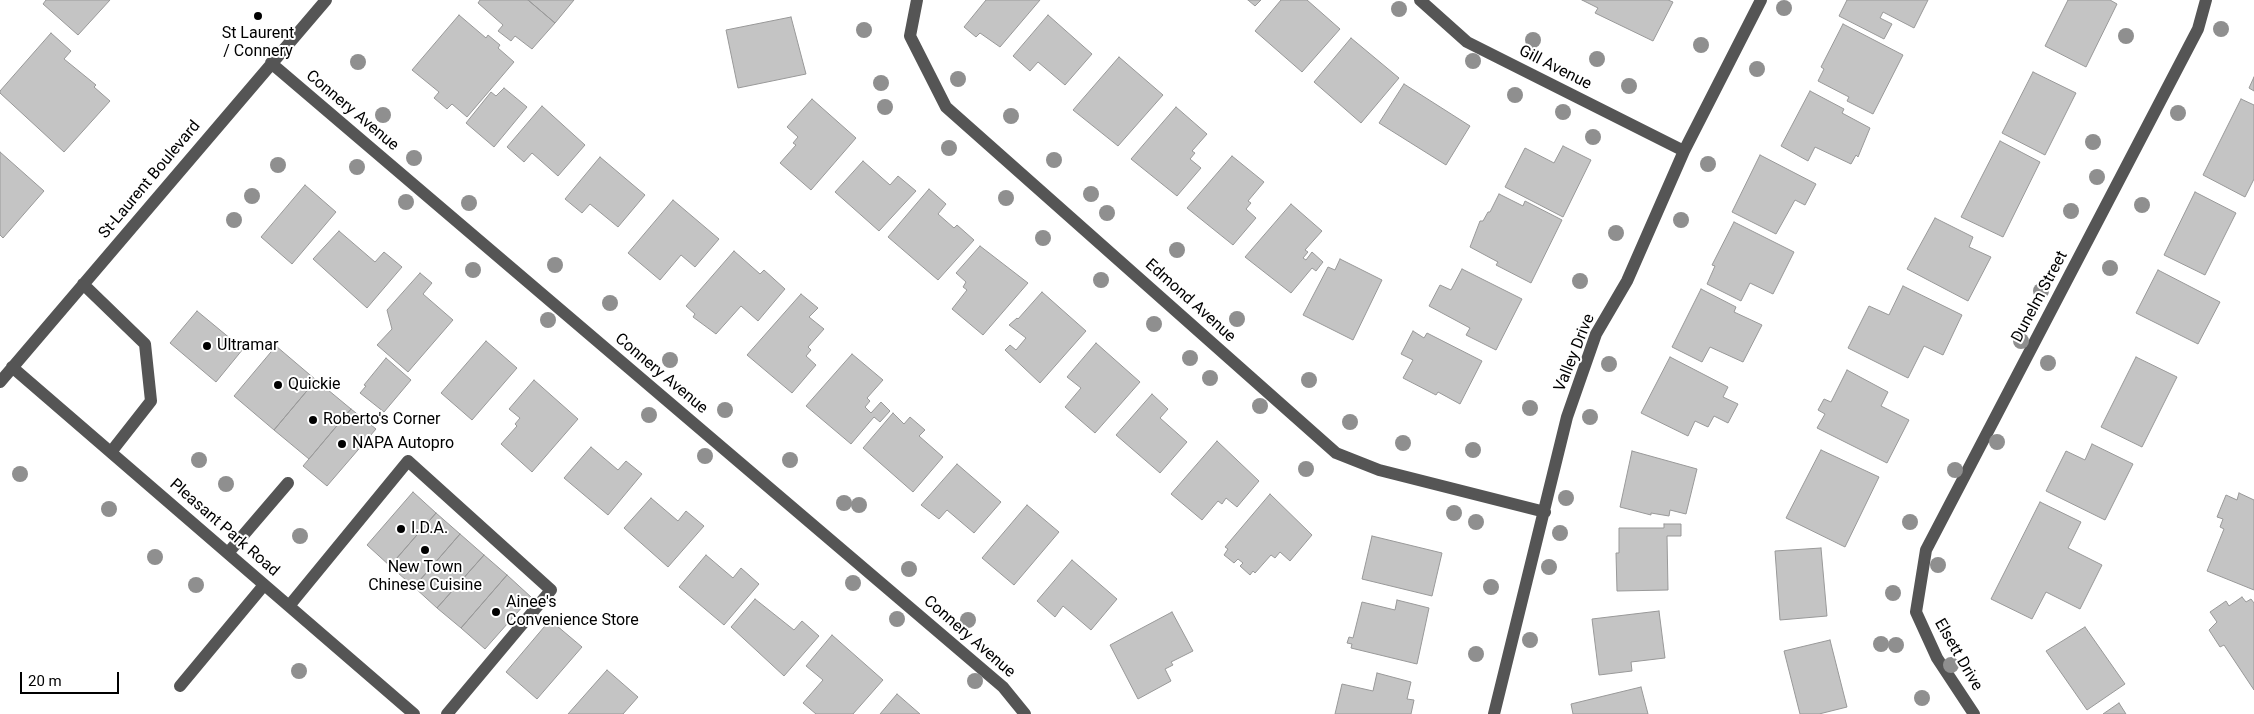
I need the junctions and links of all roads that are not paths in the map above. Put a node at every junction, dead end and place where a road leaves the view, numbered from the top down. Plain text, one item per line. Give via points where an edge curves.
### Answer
1 (326, 0) edge
2 (917, 0) edge
3 (1420, 0) edge
4 (1761, 0) edge
5 (2206, 0) edge
6 (271, 63) junction
7 (1684, 151) junction
8 (83, 284) junction
9 (12, 367) junction
10 (0, 382) edge
11 (111, 452) junction
12 (288, 483) dead end
13 (1545, 512) junction
14 (228, 553) junction
15 (264, 585) junction
16 (289, 606) junction
17 (1916, 612) joint
18 (180, 686) dead end
19 (414, 714) edge
20 (447, 714) edge
21 (1025, 714) edge
22 (1494, 714) edge
23 (1974, 714) edge

1 - 6 street, St-Laurent Boulevard
2 - 13 street, Edmond Avenue via 910,36 946,107 1336,453 1379,470
3 - 7 street, Gill Avenue via 1467,42
4 - 7 street, Valley Drive
5 - 17 street, Dunelm Street via 2198,29 1926,550
6 - 8 street, St-Laurent Boulevard
6 - 21 street, Connery Avenue via 1003,687
7 - 13 street, Valley Drive via 1627,281 1596,334 1567,417
8 - 9 street, St-Laurent Boulevard
8 - 11 street via 145,344 152,402
9 - 10 street, St-Laurent Boulevard
9 - 11 street, Pleasant Park Road
11 - 14 street, Pleasant Park Road
12 - 14 street
13 - 22 street, Valley Drive
14 - 15 street, Pleasant Park Road
15 - 16 street, Pleasant Park Road
15 - 18 street
16 - 19 street, Pleasant Park Road
16 - 20 street via 408,461 551,590
17 - 23 street, Elsett Drive via 1937,658

